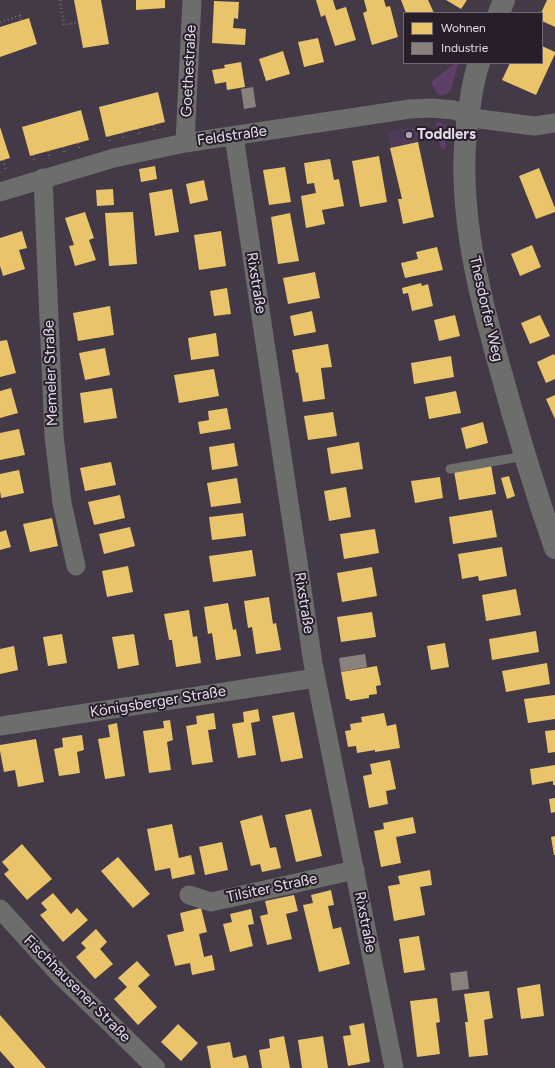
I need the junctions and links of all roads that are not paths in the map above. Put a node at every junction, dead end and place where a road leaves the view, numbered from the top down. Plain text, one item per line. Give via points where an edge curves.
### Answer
1 (192, 0) edge
2 (504, 0) edge
3 (499, 12) edge
4 (479, 64) edge
5 (468, 115) junction
6 (555, 123) edge
7 (234, 136) junction
8 (185, 142) junction
9 (43, 178) junction
10 (0, 192) edge
11 (525, 456) junction
12 (450, 469) dead end
13 (555, 548) edge
14 (76, 566) dead end
15 (316, 678) junction
16 (0, 726) edge
17 (355, 870) junction
18 (189, 895) dead end
19 (0, 909) edge
20 (156, 1068) edge
21 (394, 1068) edge

1 - 8 street, Goethestraße
2 - 3 street
4 - 5 street, Thesdorfer Weg
5 - 6 street, Feldstraße via 534,126
5 - 7 street, Feldstraße via 449,109 410,109
5 - 11 street, Thesdorfer Weg via 464,190 468,232 486,317
7 - 8 street, Feldstraße
7 - 15 street, Rixstraße
8 - 9 street, Feldstraße
9 - 10 street, Feldstraße
9 - 14 street, Memeler Straße via 54,436 62,503
11 - 12 lane
11 - 13 street, Thesdorfer Weg
15 - 16 street, Königsberger Straße
15 - 17 street, Rixstraße
17 - 18 street, Tilsiter Straße via 211,902
17 - 21 street, Rixstraße
19 - 20 street, Fischhausener Straße via 63,978

